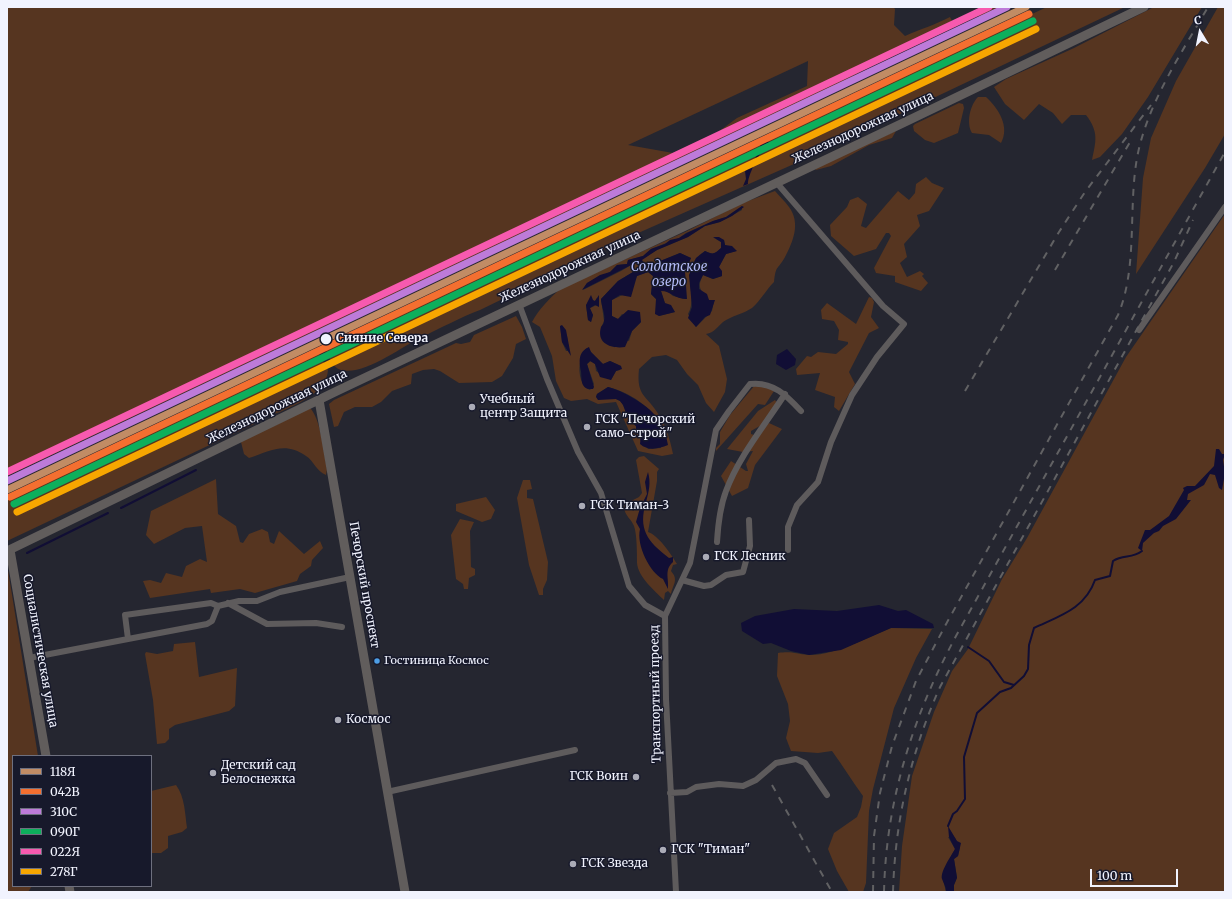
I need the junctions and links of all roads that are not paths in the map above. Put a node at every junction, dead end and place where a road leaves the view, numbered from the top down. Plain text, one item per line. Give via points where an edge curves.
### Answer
1 (1144, 7) edge
2 (776, 182) junction
3 (1225, 207) edge
4 (519, 304) junction
5 (1139, 330) dead end
6 (785, 394) junction
7 (319, 400) junction
8 (801, 411) dead end
9 (749, 520) dead end
10 (717, 542) dead end
11 (8, 550) edge
12 (788, 550) dead end
13 (350, 577) junction
14 (682, 580) junction
15 (228, 603) junction
16 (218, 606) junction
17 (665, 616) junction
18 (342, 627) dead end
19 (128, 639) junction
20 (29, 658) junction
21 (575, 750) dead end
22 (46, 755) edge
23 (387, 792) junction
24 (670, 793) junction
25 (827, 795) dead end
26 (405, 892) edge
27 (676, 892) edge

1 - 2 main road, Железнодорожная улица
2 - 4 main road, Железнодорожная улица
2 - 12 street via 883,306 904,324 877,357 852,395 818,482 797,505 788,527
3 - 5 street
4 - 7 main road, Железнодорожная улица
4 - 17 street via 578,452 601,493 629,586 645,606
6 - 8 street, Транспортный проезд
6 - 10 street via 740,462 731,481 720,512
6 - 14 street, Транспортный проезд via 760,383 750,384 716,430 690,563
7 - 11 main road, Железнодорожная улица
7 - 13 main road, Печорский проспект
9 - 14 street via 750,546 743,572 726,575 711,585 704,586
11 - 20 main road, Социалистическая улица
13 - 15 street via 280,592 257,601
13 - 23 main road, Печорский проспект
14 - 17 street, Транспортный проезд
15 - 16 street
15 - 18 street via 267,624 316,623
16 - 19 street via 212,621 207,624
16 - 19 street via 211,603 125,615
17 - 24 street, Транспортный проезд
19 - 20 street
20 - 22 main road, Социалистическая улица
21 - 23 street
23 - 26 main road, Печорский проспект
24 - 25 street via 687,792 696,787 719,784 743,786 756,780 776,763 796,759 805,763
24 - 27 street, Транспортный проезд

